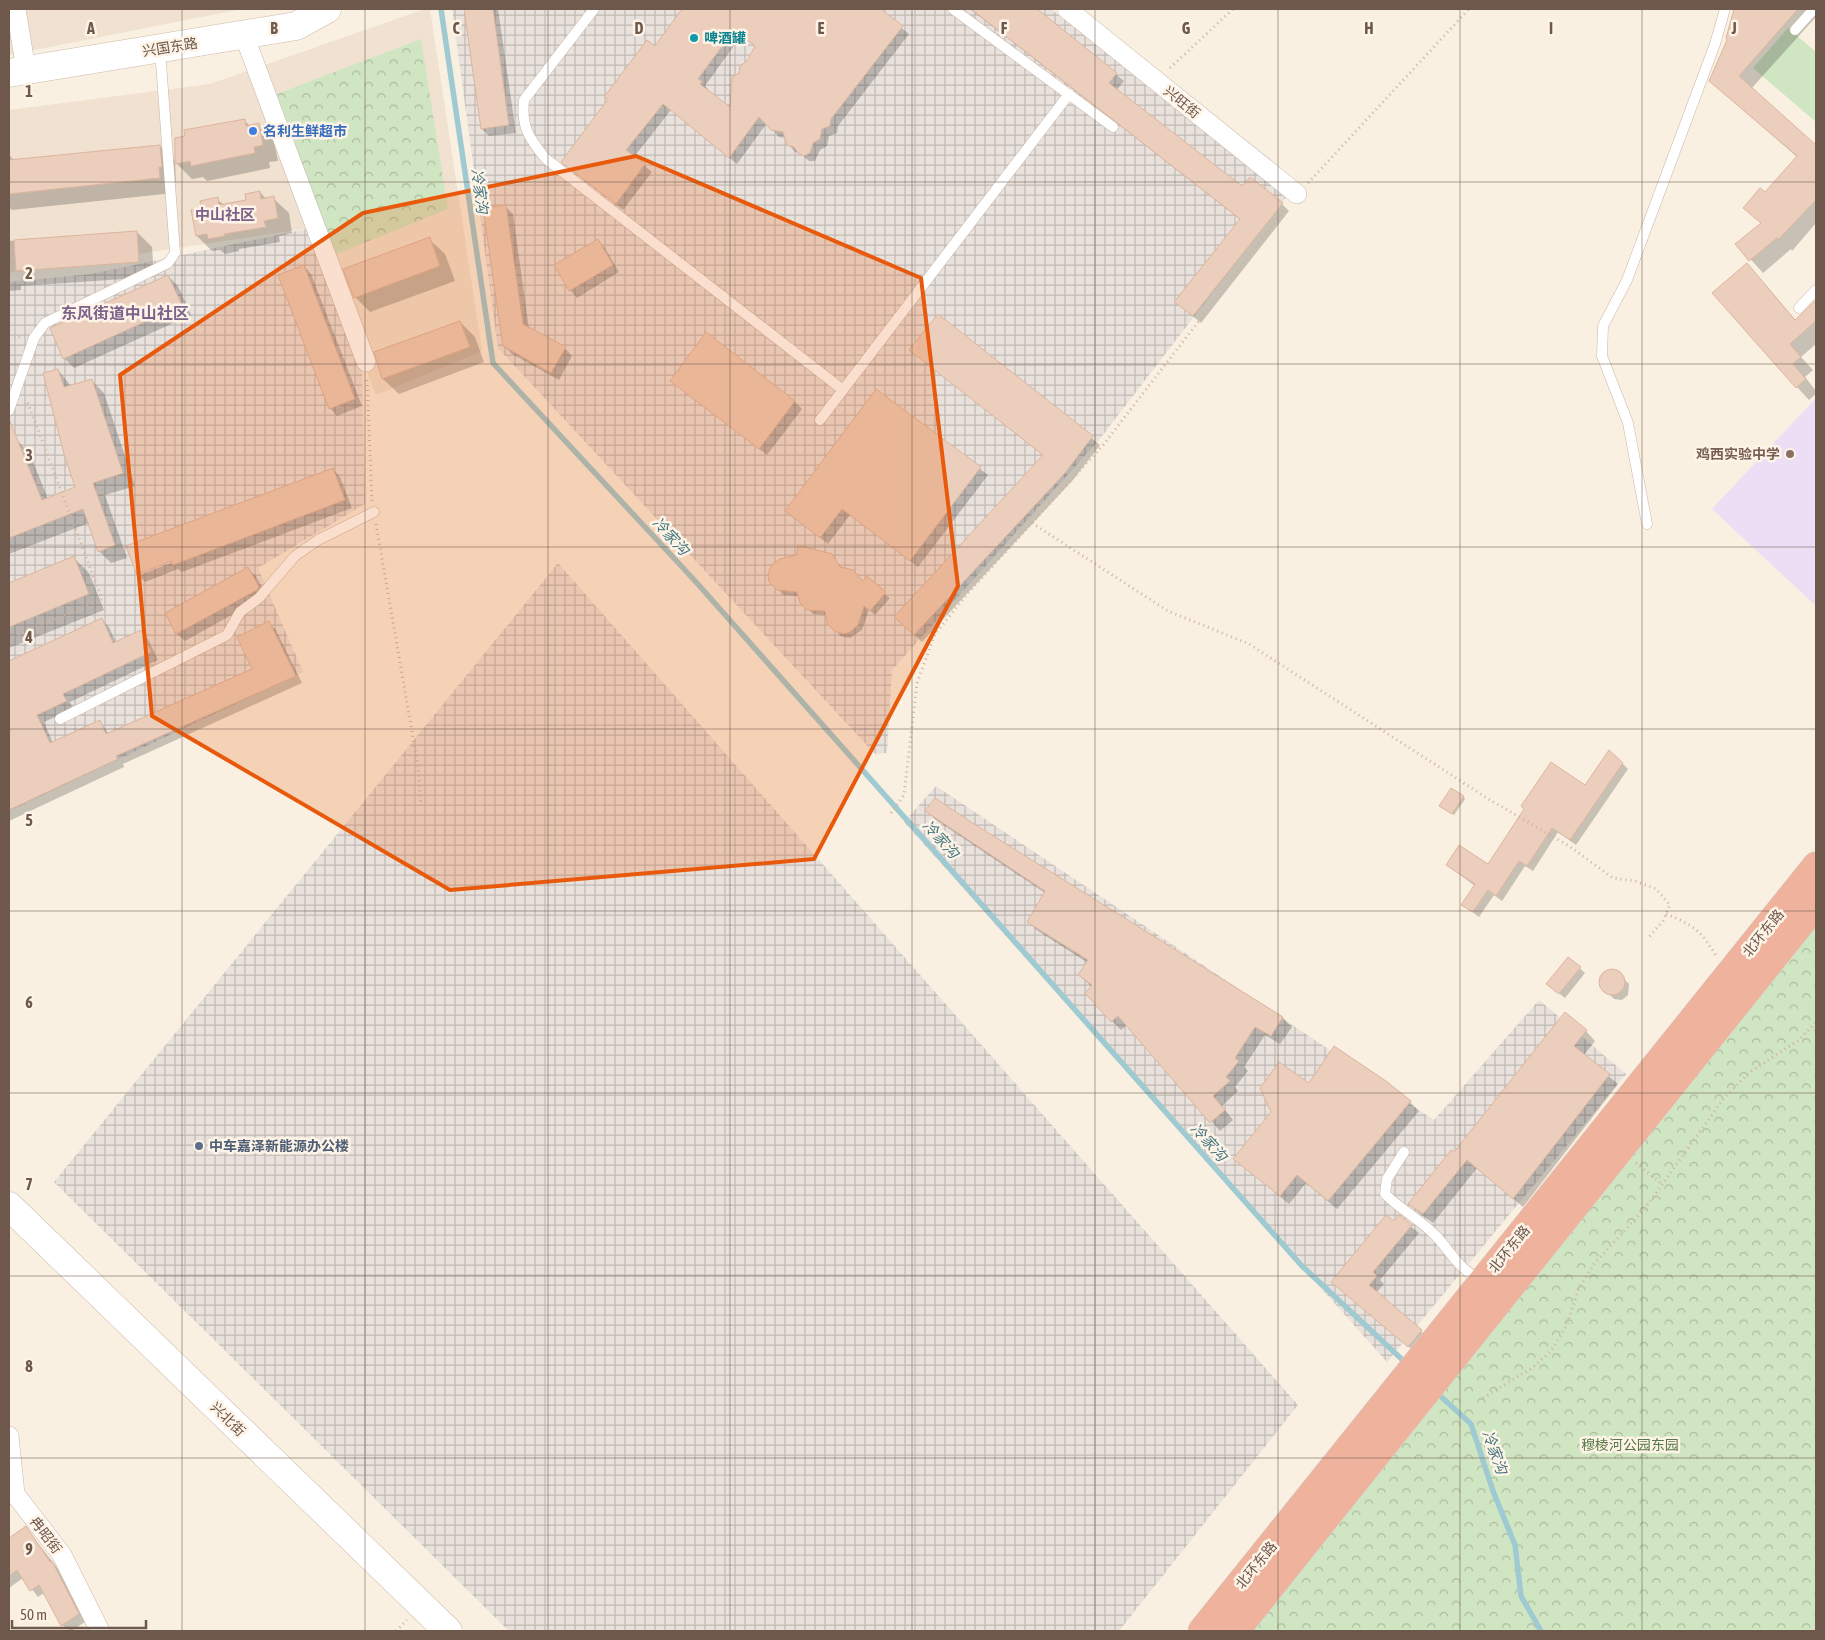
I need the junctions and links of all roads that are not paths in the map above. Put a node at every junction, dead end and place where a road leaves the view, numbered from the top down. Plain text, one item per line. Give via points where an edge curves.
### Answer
1 (16, 9) edge
2 (327, 9) edge
3 (594, 9) edge
4 (953, 9) edge
5 (1067, 9) edge
6 (1724, 9) edge
7 (1814, 9) edge
8 (301, 17) edge
9 (1795, 30) dead end
10 (244, 34) junction
11 (160, 48) junction
12 (17, 72) edge
13 (1069, 94) junction
14 (1113, 127) dead end
15 (1297, 194) road end
16 (1816, 290) edge
17 (1799, 308) dead end
18 (366, 362) road end
19 (843, 390) junction
20 (9, 410) edge
21 (820, 420) dead end
22 (374, 512) road end
23 (1647, 524) dead end
24 (60, 719) dead end
25 (1816, 866) edge
26 (1816, 904) edge
27 (1404, 1152) dead end
28 (9, 1206) edge
29 (1484, 1280) junction
30 (9, 1436) edge
31 (100, 1631) edge
32 (448, 1631) edge
33 (1202, 1631) edge
34 (1235, 1631) edge

1 - 12 street
2 - 8 street, 兴国东路
3 - 19 lane via 524,100 522,116 528,137 545,158
4 - 13 lane
5 - 15 street, 兴旺街
6 - 23 lane via 1715,44 1627,280 1603,326 1602,356 1628,423
7 - 9 lane
8 - 10 street, 兴国东路
10 - 11 street, 兴国东路
10 - 18 street
11 - 12 street, 兴国东路
11 - 20 lane via 176,253 168,263 45,323 34,338
13 - 14 lane
13 - 19 lane
16 - 17 lane
19 - 21 lane
22 - 24 lane via 294,556 259,598 240,612 226,635
25 - 29 highway, 北环东路
26 - 34 highway, 北环东路
27 - 29 lane via 1387,1179 1385,1194 1398,1208 1436,1236 1471,1276
28 - 32 street, 兴北街
29 - 33 highway, 北环东路
30 - 31 street, 冉昭街 via 15,1494 62,1555

